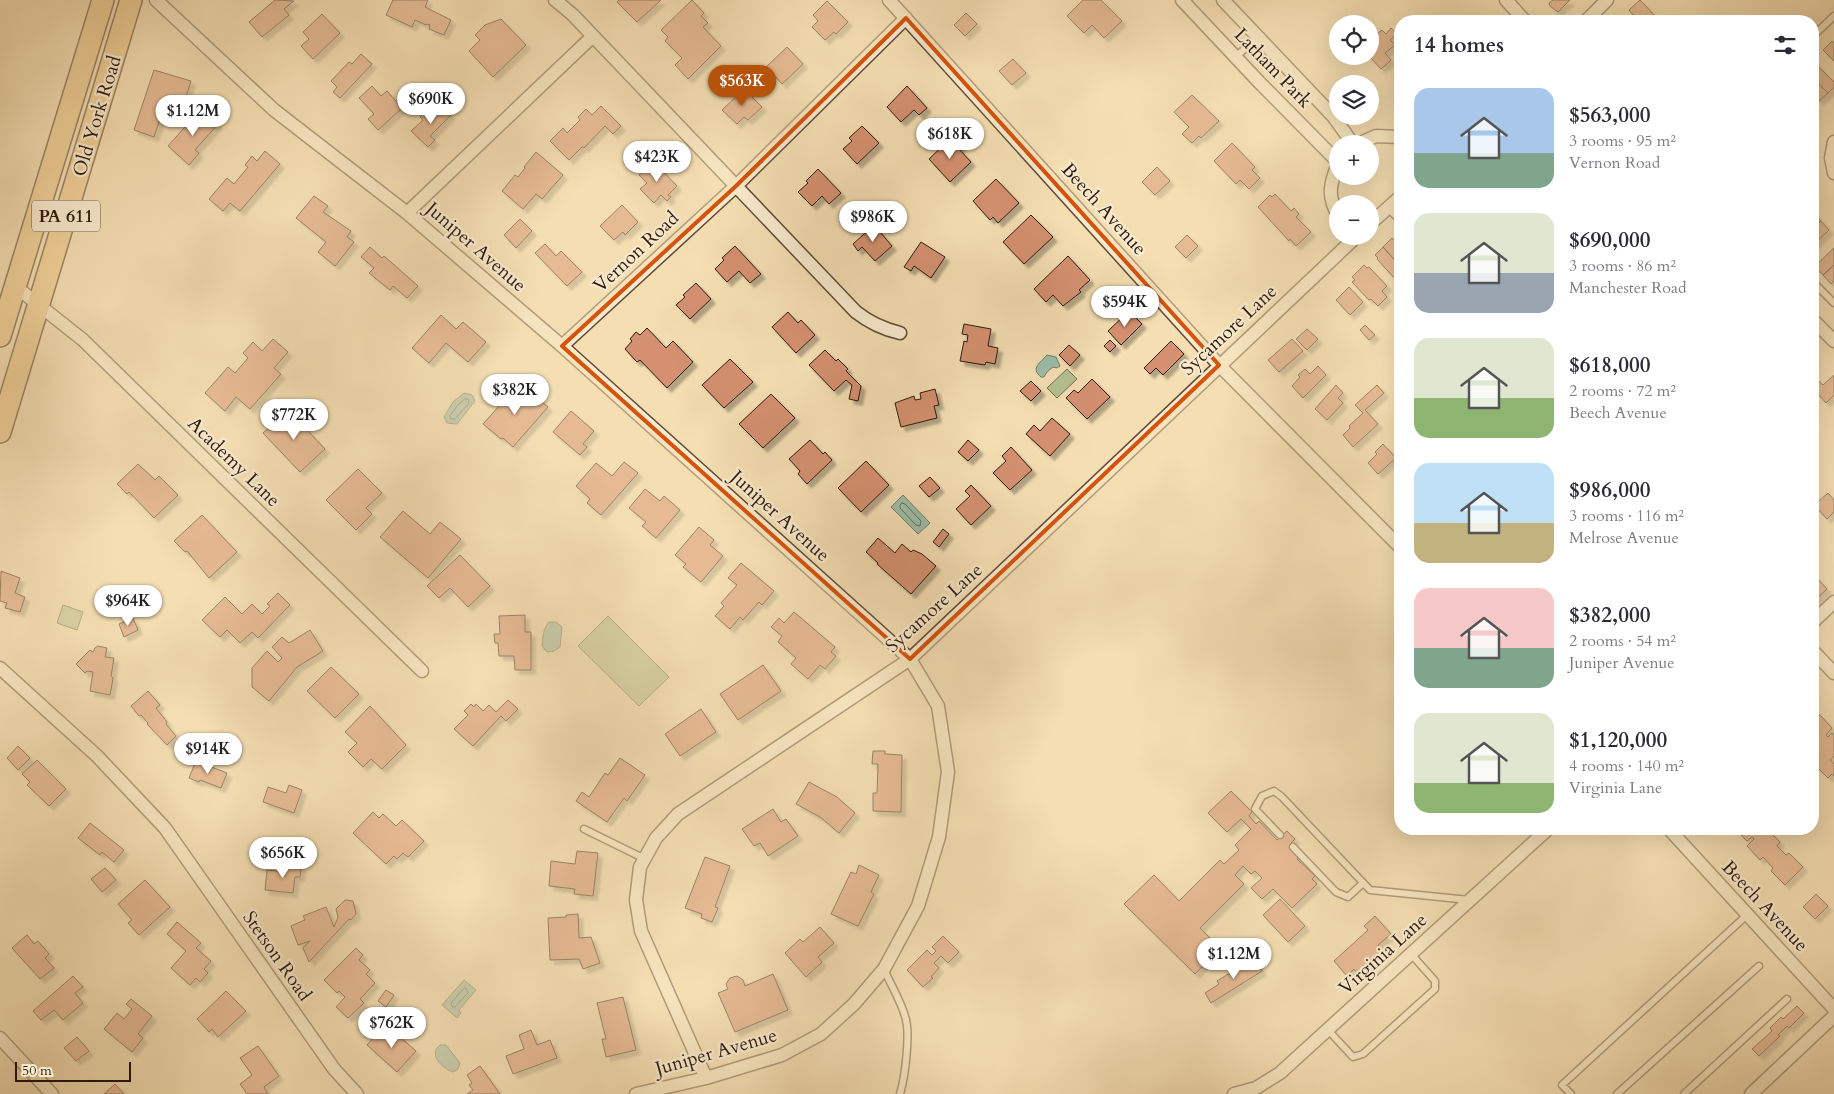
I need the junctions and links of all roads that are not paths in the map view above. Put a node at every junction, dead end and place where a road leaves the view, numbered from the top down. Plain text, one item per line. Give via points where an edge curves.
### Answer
1 (103, 0) edge
2 (132, 0) edge
3 (156, 0) edge
4 (555, 0) edge
5 (889, 0) edge
6 (1182, 0) edge
7 (1223, 0) edge
8 (1506, 0) edge
9 (1607, 0) edge
10 (1520, 15) edge
11 (1592, 15) edge
12 (1834, 16) edge
13 (906, 18) junction
14 (1819, 31) edge
15 (593, 36) junction
16 (1258, 38) junction
17 (1235, 57) junction
18 (1346, 135) edge
19 (1379, 136) edge
20 (1394, 137) edge
21 (1834, 142) edge
22 (1329, 154) edge
23 (1834, 173) edge
24 (736, 186) junction
25 (1394, 202) edge
26 (1390, 206) junction
27 (1394, 210) edge
28 (408, 213) junction
29 (1379, 216) edge
30 (1346, 245) edge
31 (15, 286) junction
32 (1819, 288) edge
33 (1834, 303) edge
34 (39, 305) junction
35 (1819, 326) edge
36 (900, 333) dead end
37 (0, 336) edge
38 (1834, 341) edge
39 (562, 346) junction
40 (1220, 365) junction
41 (0, 432) edge
42 (1394, 541) edge
43 (1834, 602) edge
44 (1819, 616) edge
45 (1819, 657) edge
46 (910, 658) junction
47 (0, 668) edge
48 (422, 671) dead end
49 (1834, 673) edge
50 (584, 829) dead end
51 (1541, 835) edge
52 (1674, 835) edge
53 (1280, 836) dead end
54 (1293, 847) dead end
55 (645, 858) junction
56 (1363, 883) junction
57 (1471, 900) junction
58 (1747, 915) junction
59 (1411, 954) junction
60 (1759, 966) dead end
61 (884, 969) junction
62 (1787, 998) dead end
63 (1834, 1009) edge
64 (1834, 1016) edge
65 (1328, 1030) junction
66 (0, 1038) edge
67 (706, 1078) junction
68 (52, 1094) edge
69 (357, 1094) edge
70 (636, 1094) edge
71 (900, 1094) edge
72 (1234, 1094) edge
73 (1571, 1094) edge
74 (1617, 1094) edge
75 (1684, 1094) edge
76 (1751, 1094) edge

1 - 31 highway, Old York Road / PA 611
2 - 34 highway, Old York Road / PA 611
3 - 28 street, Juniper Avenue via 274,110
4 - 15 street
5 - 13 street, Beech Avenue
6 - 17 street, Latham Park
7 - 16 street, Latham Park
8 - 10 street
9 - 11 street
12 - 14 lane
13 - 24 street, Vernon Road
13 - 40 street, Beech Avenue
15 - 24 street
15 - 28 street
16 - 17 lane
16 - 18 street, Latham Park
17 - 22 street, Latham Park
19 - 20 street
21 - 23 street via 1831,158
24 - 36 street via 856,312 869,322
24 - 39 street, Vernon Road
25 - 26 street
26 - 27 street
26 - 29 street
28 - 39 street, Juniper Avenue
30 - 40 street, Sycamore Lane
31 - 34 street, Academy Lane
31 - 37 highway, Old York Road / PA 611
32 - 33 lane
34 - 41 highway, Old York Road / PA 611
34 - 48 street, Academy Lane via 83,340
35 - 38 street
39 - 46 street, Juniper Avenue
40 - 42 street, Beech Avenue
40 - 46 street, Sycamore Lane
43 - 44 street
45 - 49 street
46 - 55 street, Sycamore Lane via 678,814 656,838
46 - 61 street, Juniper Avenue via 938,706 948,772 939,837 918,906
47 - 69 street, Stetson Road via 97,756 165,828 334,1069
50 - 55 lane
51 - 57 street, Virginia Lane
52 - 58 street, Beech Avenue
53 - 56 lane via 1255,809 1262,796 1274,791
54 - 56 lane via 1336,892 1348,897
55 - 67 street, Sycamore Lane via 640,867 636,900 641,931
56 - 57 lane via 1370,890
57 - 59 street, Virginia Lane
58 - 63 street, Beech Avenue
58 - 73 lane via 1562,1085
59 - 65 street, Virginia Lane
59 - 65 lane via 1435,981 1435,989 1363,1054 1353,1057
60 - 74 lane
61 - 67 street, Juniper Avenue via 822,1034 782,1055
61 - 71 lane via 906,1021 907,1045
62 - 75 lane
64 - 76 street
65 - 72 street, Virginia Lane via 1280,1073 1256,1088
66 - 68 street
67 - 70 street, Juniper Avenue

